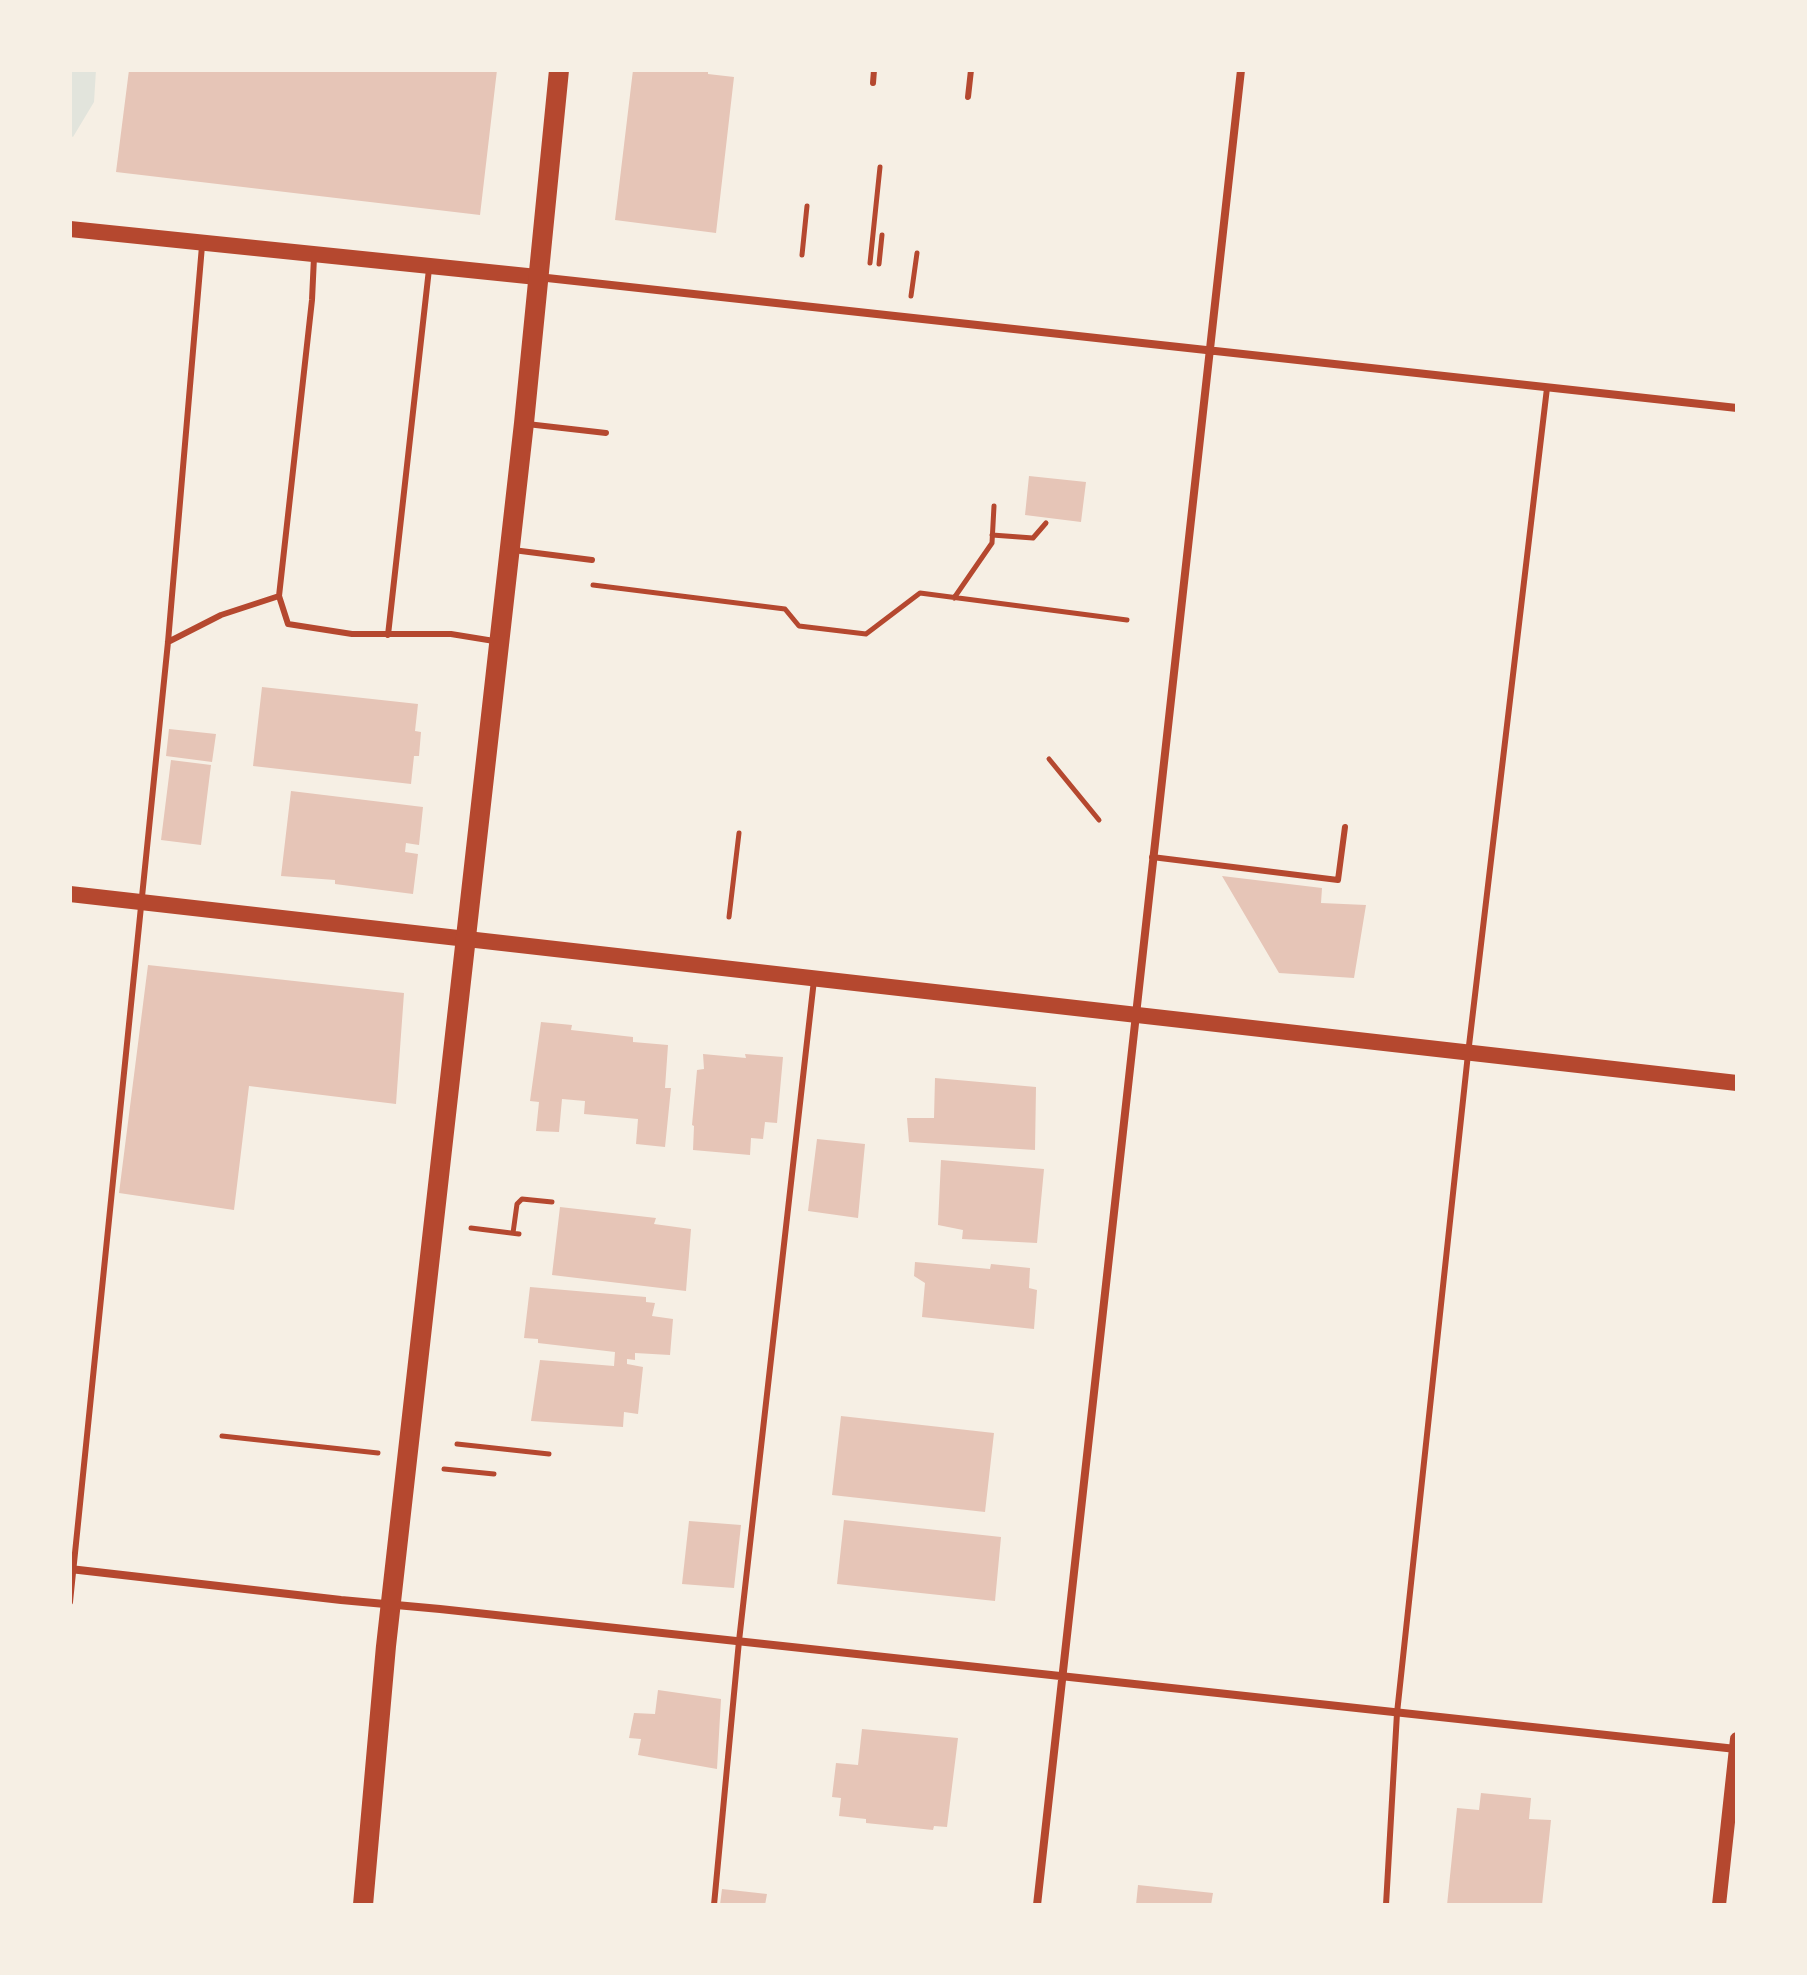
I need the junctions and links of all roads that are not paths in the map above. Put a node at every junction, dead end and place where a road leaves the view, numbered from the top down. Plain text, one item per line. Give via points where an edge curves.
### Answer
1 (559, 70) edge
2 (874, 70) edge
3 (971, 70) edge
4 (1241, 70) edge
5 (873, 83) dead end
6 (968, 97) dead end
7 (70, 229) edge
8 (203, 242) junction
9 (314, 254) junction
10 (429, 266) junction
11 (537, 277) junction
12 (1209, 350) junction
13 (1547, 388) junction
14 (1737, 408) edge
15 (524, 423) junction
16 (606, 433) dead end
17 (509, 549) junction
18 (592, 560) dead end
19 (279, 596) junction
20 (388, 635) junction
21 (497, 641) junction
22 (168, 642) junction
23 (1345, 827) dead end
24 (1152, 857) junction
25 (70, 894) edge
26 (139, 902) junction
27 (464, 940) junction
28 (814, 980) junction
29 (1136, 1016) junction
30 (1468, 1054) junction
31 (1737, 1083) edge
32 (72, 1569) edge
33 (70, 1602) edge
34 (391, 1604) junction
35 (739, 1641) junction
36 (1061, 1675) junction
37 (1397, 1713) junction
38 (1737, 1746) edge
39 (363, 1905) edge
40 (714, 1905) edge
41 (1037, 1905) edge
42 (1386, 1905) edge
43 (1719, 1905) edge

1 - 11 main road
2 - 5 lane
3 - 6 lane
4 - 12 street
7 - 8 main road
8 - 9 main road
8 - 22 lane
9 - 10 main road
9 - 19 lane
10 - 11 main road
10 - 20 lane
11 - 12 street
11 - 15 main road
12 - 13 street
12 - 24 street
13 - 14 street
13 - 30 lane
15 - 16 lane
15 - 17 main road
17 - 18 lane
17 - 21 main road
19 - 20 lane via 288,624
19 - 22 lane via 221,615
20 - 21 lane via 451,634
21 - 27 main road
22 - 26 lane
23 - 24 lane via 1338,880
24 - 29 street
25 - 26 main road
26 - 27 main road
26 - 32 lane
27 - 28 main road
27 - 34 main road
28 - 29 main road
28 - 35 lane
29 - 30 main road
29 - 36 street
30 - 31 main road
30 - 37 lane
32 - 33 lane
32 - 34 street
34 - 35 street
34 - 39 main road
35 - 36 street
35 - 40 lane
36 - 37 street
36 - 41 street
37 - 38 street
37 - 42 lane
38 - 43 street

